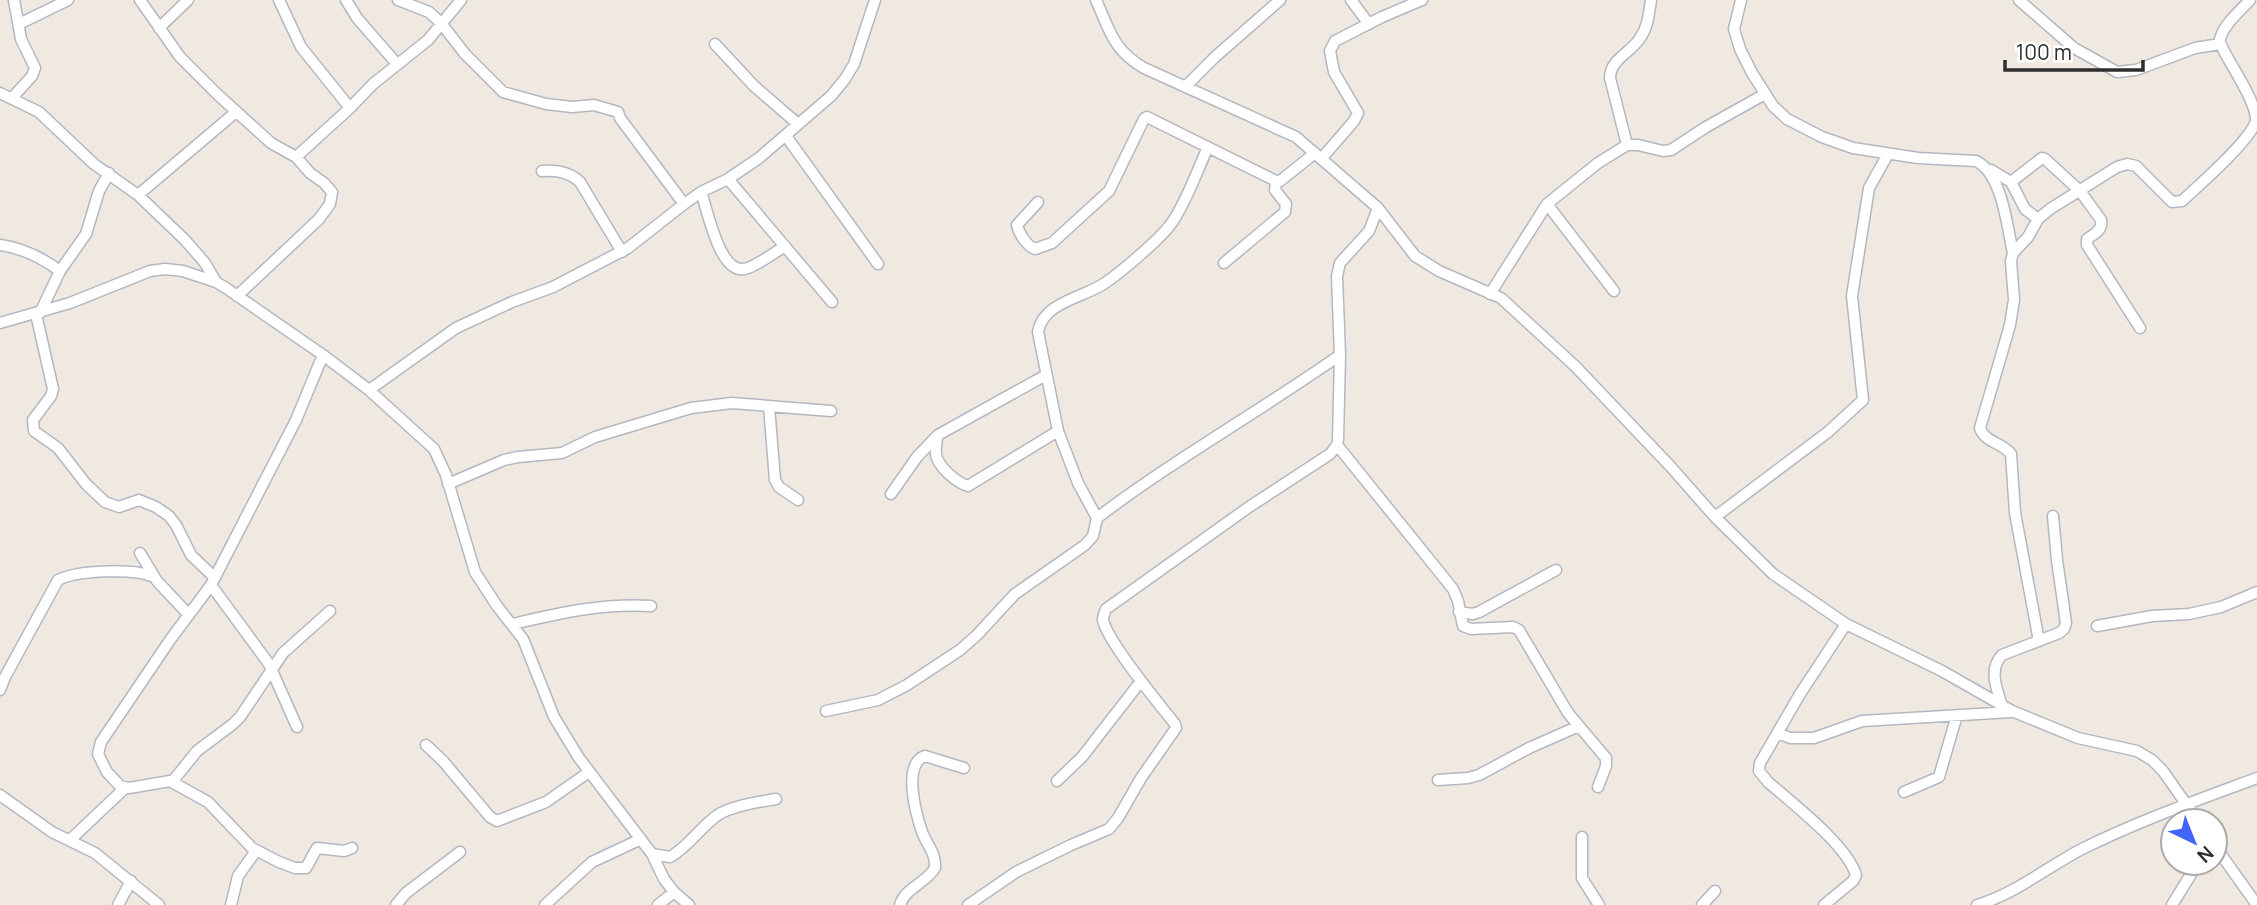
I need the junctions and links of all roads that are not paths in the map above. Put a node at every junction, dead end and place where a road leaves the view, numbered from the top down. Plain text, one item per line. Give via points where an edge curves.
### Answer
1 (14, 0) edge
2 (68, 0) edge
3 (140, 0) edge
4 (188, 0) edge
5 (279, 0) edge
6 (346, 0) edge
7 (398, 0) edge
8 (461, 0) edge
9 (875, 0) edge
10 (1096, 0) edge
11 (1280, 0) edge
12 (1351, 0) edge
13 (1422, 0) edge
14 (1651, 0) edge
15 (1741, 0) edge
16 (2019, 0) edge
17 (2250, 0) edge
18 (442, 23) junction
19 (19, 24) junction
20 (1369, 24) junction
21 (159, 28) junction
22 (715, 44) dead end
23 (2220, 44) junction
24 (397, 64) junction
25 (1185, 87) junction
26 (0, 93) edge
27 (1765, 94) junction
28 (12, 98) junction
29 (350, 108) junction
30 (236, 112) junction
31 (798, 124) junction
32 (786, 136) junction
33 (1627, 145) junction
34 (1208, 147) junction
35 (1888, 154) junction
36 (1319, 155) junction
37 (296, 157) junction
38 (1988, 168) junction
39 (542, 171) dead end
40 (109, 173) junction
41 (728, 179) junction
42 (1276, 181) junction
43 (2011, 182) junction
44 (2080, 191) junction
45 (701, 192) junction
46 (138, 195) junction
47 (1038, 202) dead end
48 (684, 204) junction
49 (1547, 204) junction
50 (1378, 208) junction
51 (2038, 219) junction
52 (0, 245) edge
53 (785, 246) junction
54 (622, 252) junction
55 (2013, 253) junction
56 (1224, 263) dead end
57 (878, 264) dead end
58 (60, 271) junction
59 (216, 282) junction
60 (1614, 291) dead end
61 (1490, 294) junction
62 (237, 296) junction
63 (832, 302) dead end
64 (38, 313) junction
65 (0, 323) edge
66 (2140, 328) dead end
67 (323, 355) junction
68 (1340, 355) junction
69 (1046, 375) junction
70 (369, 390) junction
71 (769, 406) junction
72 (831, 411) dead end
73 (1058, 431) junction
74 (937, 435) junction
75 (1337, 445) junction
76 (449, 484) junction
77 (891, 494) dead end
78 (798, 500) dead end
79 (2053, 516) dead end
80 (1715, 517) junction
81 (1097, 518) junction
82 (140, 553) dead end
83 (1556, 570) dead end
84 (154, 577) junction
85 (213, 582) junction
86 (2257, 592) edge
87 (651, 606) dead end
88 (330, 611) dead end
89 (1459, 612) junction
90 (188, 614) junction
91 (513, 624) junction
92 (1846, 624) junction
93 (2097, 626) dead end
94 (2039, 641) junction
95 (273, 670) junction
96 (1141, 681) junction
97 (0, 690) edge
98 (2007, 709) junction
99 (826, 711) dead end
100 (1957, 715) junction
101 (1579, 726) junction
102 (298, 727) dead end
103 (1777, 733) junction
104 (426, 745) dead end
105 (964, 768) dead end
106 (589, 772) junction
107 (2257, 778) edge
108 (1437, 780) dead end
109 (1057, 781) dead end
110 (172, 782) junction
111 (1598, 787) dead end
112 (125, 788) junction
113 (1904, 792) dead end
114 (0, 795) edge
115 (776, 799) dead end
116 (2187, 804) junction
117 (2189, 807) edge
118 (1582, 837) dead end
119 (641, 839) junction
120 (70, 840) junction
121 (352, 848) dead end
122 (256, 851) junction
123 (460, 852) dead end
124 (652, 854) junction
125 (2229, 866) edge
126 (2189, 877) edge
127 (131, 881) junction
128 (1715, 891) dead end
129 (674, 892) junction
130 (118, 905) edge
131 (159, 905) edge
132 (231, 905) edge
133 (396, 905) edge
134 (545, 905) edge
135 (658, 905) edge
136 (689, 905) edge
137 (900, 905) edge
138 (968, 905) edge
139 (1599, 905) edge
140 (1702, 905) edge
141 (1824, 905) edge
142 (1978, 905) edge
143 (2172, 905) edge
144 (2257, 905) edge

1 - 19 street
2 - 19 street
3 - 21 street
4 - 21 street
5 - 29 street via 301,47
6 - 24 street
7 - 18 street via 425,9
8 - 18 street
9 - 31 street via 845,79
10 - 25 street via 1128,59
11 - 25 street
12 - 20 street
13 - 20 street
14 - 33 street via 1638,42 1610,70
15 - 27 street via 1734,29 1740,50
16 - 23 street via 2074,48 2117,72
17 - 23 street via 2231,21
18 - 24 street
18 - 48 street via 503,92 546,104 594,105 618,112
19 - 28 street via 20,39 35,68
20 - 36 street via 1335,41 1330,51 1334,72 1358,113
21 - 30 street via 180,57
22 - 31 street
23 - 44 street via 2257,106 2257,121 2247,137 2182,201 2172,202 2136,166 2127,164
24 - 29 street
25 - 36 street via 1296,137
26 - 28 street
27 - 33 street via 1671,150
27 - 35 street via 1787,119 1822,137
28 - 40 street via 39,112
29 - 37 street
30 - 37 street via 271,143
30 - 46 street
31 - 32 street
32 - 41 street
32 - 57 street
33 - 49 street
34 - 42 street
34 - 47 street via 1147,117 1109,191 1052,243 1035,249 1017,225
34 - 69 street via 1180,210 1162,235 1105,283 1043,317 1038,332
35 - 38 street via 1976,161
35 - 80 street via 1868,188 1852,296 1863,400
36 - 42 street
36 - 50 street
37 - 62 street via 330,188 330,204
38 - 43 street
38 - 55 street
39 - 54 street via 554,170 580,182
40 - 46 street
40 - 58 street via 86,234
41 - 45 street
41 - 53 street
42 - 56 street via 1285,212
43 - 44 street via 2042,158
43 - 51 street via 2025,209
44 - 51 street
44 - 66 street via 2102,225 2087,239 2087,245
45 - 48 street
45 - 53 street via 729,265 748,268
46 - 59 street via 185,240
48 - 54 street
49 - 60 street
49 - 61 street
50 - 61 street via 1415,256
50 - 68 street via 1369,231 1340,263
51 - 55 street
52 - 58 street via 33,254
53 - 63 street
54 - 70 street via 456,328
55 - 94 street via 2010,325 1980,428 1983,436 2011,454 2015,513
58 - 64 street
59 - 62 street
59 - 64 street via 183,271 150,271
61 - 80 street via 1501,298 1575,366
62 - 67 street
64 - 65 street
64 - 85 street via 53,389 33,420 34,431 58,448 86,485 110,505 119,507 139,500 169,516
67 - 70 street
67 - 85 street via 296,421
68 - 75 street
68 - 81 street
69 - 73 street
69 - 74 street
70 - 76 street via 430,444
71 - 72 street
71 - 76 street via 732,403 691,408 595,437 562,453 504,460
71 - 78 street via 775,480
73 - 74 street via 968,486 938,462
73 - 81 street
74 - 77 street
75 - 89 street via 1445,579
75 - 96 street via 1106,609 1103,620
76 - 91 street via 475,572
79 - 94 street via 2066,623 2059,633
80 - 92 street via 1773,574
81 - 99 street via 1093,536 1085,545 1021,589 960,649 878,700
82 - 84 street
83 - 89 street via 1479,612
84 - 90 street
84 - 97 street via 128,570 60,579
85 - 90 street
85 - 95 street
86 - 93 street via 2221,607
87 - 91 street via 591,607
88 - 95 street via 287,649
89 - 101 street via 1467,628 1516,627
90 - 112 street via 99,745 98,754 107,772
91 - 106 street via 554,718
92 - 98 street
92 - 103 street
94 - 98 street via 2002,655 1996,662 1994,670
95 - 102 street
95 - 110 street via 233,724 197,751
96 - 109 street via 1085,754
96 - 138 street via 1176,729 1114,824 1016,872
98 - 100 street
98 - 116 street via 2078,738 2137,751 2152,760
100 - 103 street via 1862,721 1814,738
100 - 113 street via 1939,777
101 - 108 street via 1479,775
101 - 111 street via 1606,758
103 - 141 street via 1759,771 1837,845 1856,876
104 - 106 street via 497,821 546,802
105 - 137 street via 925,756 914,767 912,789 935,868
106 - 119 street
107 - 116 street
110 - 112 street
110 - 122 street via 208,802
112 - 120 street
114 - 120 street
115 - 124 street via 721,813 673,856
116 - 117 street
116 - 142 street via 2081,850
118 - 139 street via 1583,878
119 - 124 street
119 - 134 street via 592,862
120 - 127 street
121 - 122 street via 317,848 303,869
122 - 132 street via 238,876
123 - 133 street
124 - 129 street
125 - 144 street
126 - 143 street
127 - 130 street
127 - 131 street
128 - 140 street
129 - 135 street
129 - 136 street

